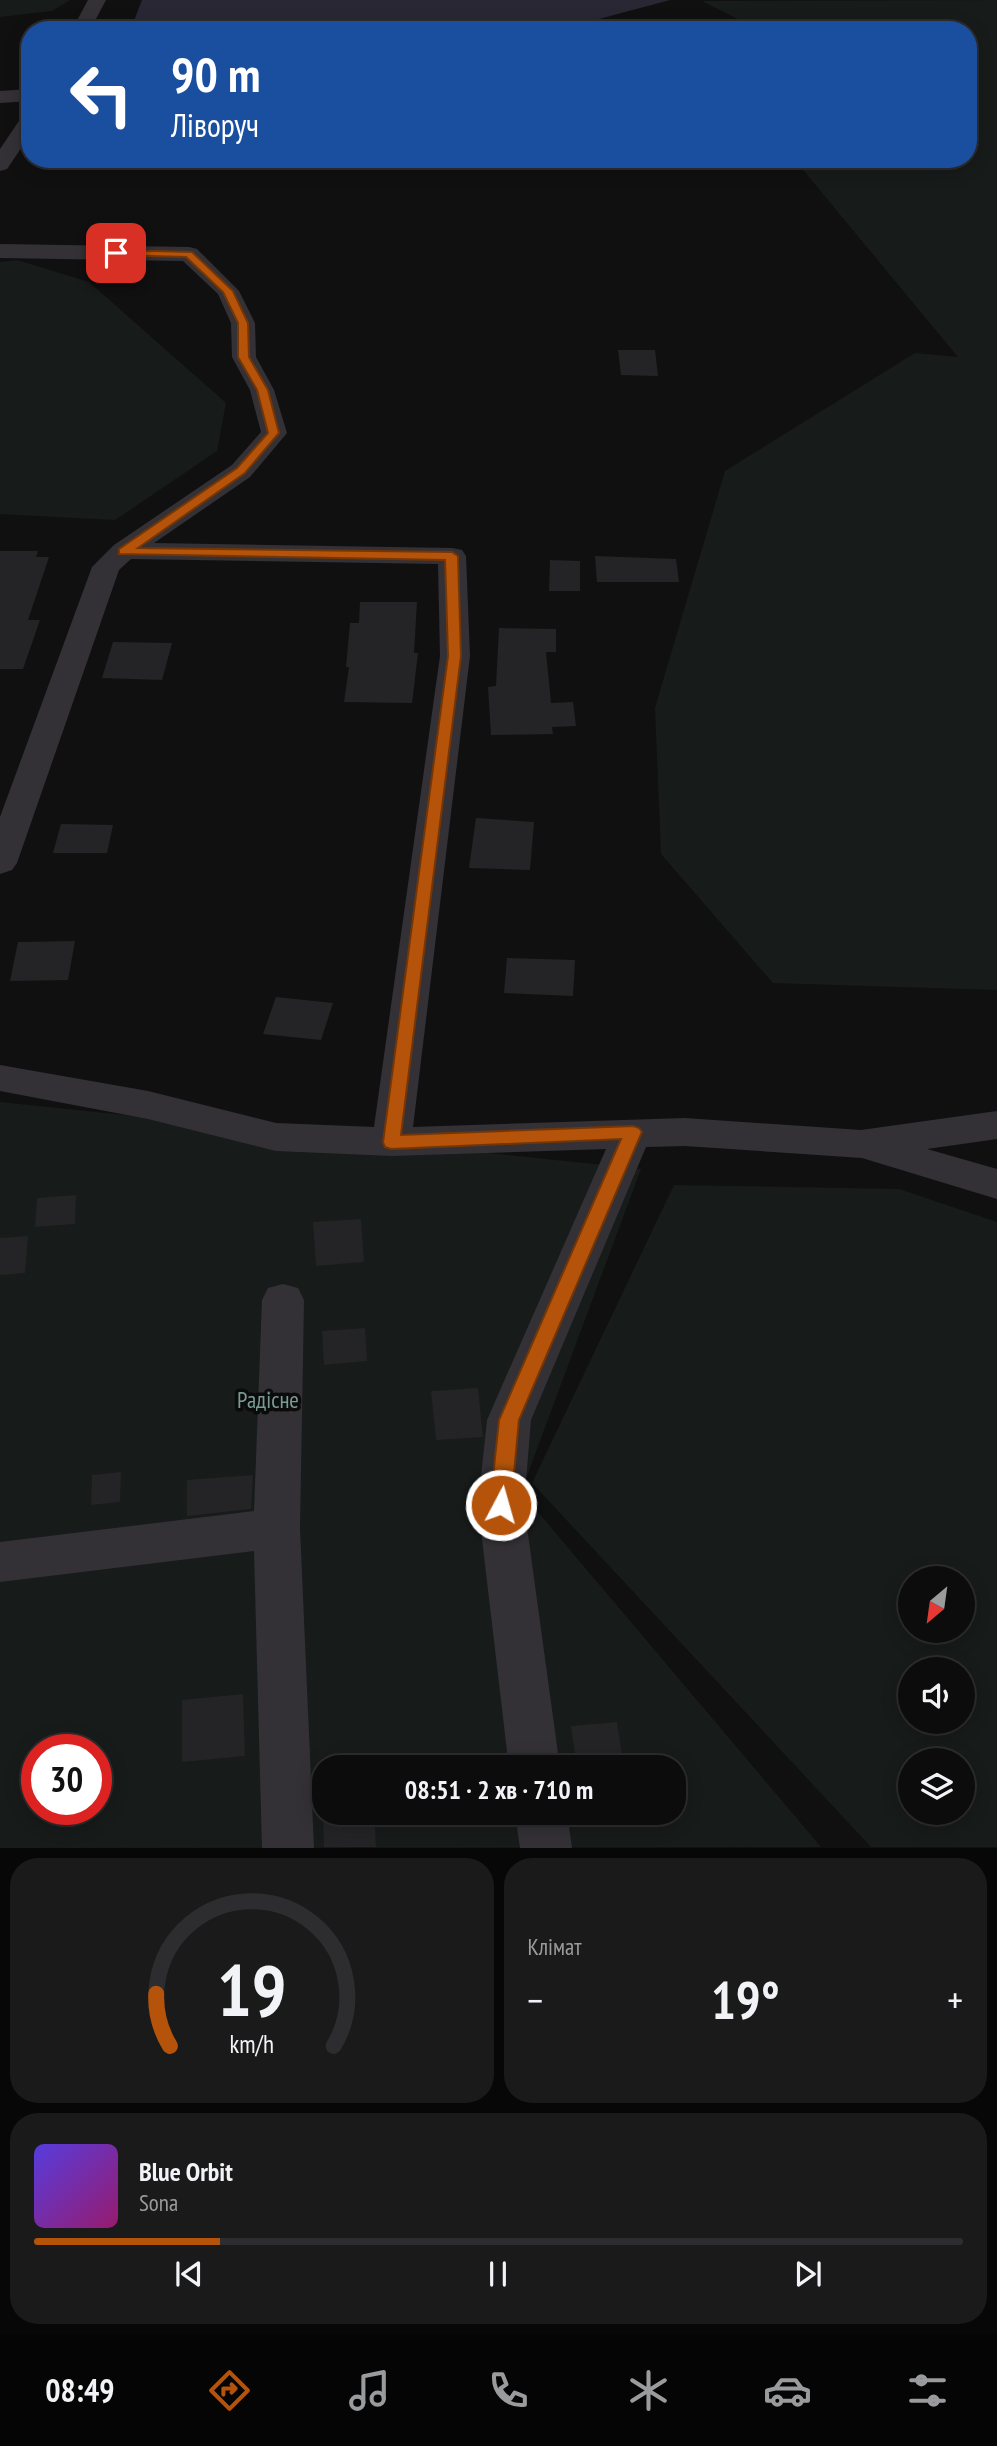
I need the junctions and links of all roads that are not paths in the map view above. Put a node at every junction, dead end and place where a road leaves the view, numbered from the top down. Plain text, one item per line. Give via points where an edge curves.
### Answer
1 (97, 0) edge
2 (86, 21) edge
3 (21, 96) edge
4 (0, 97) edge
5 (21, 133) edge
6 (0, 165) edge
7 (0, 251) edge
8 (124, 551) junction
9 (0, 863) edge
10 (0, 1078) edge
11 (997, 1125) edge
12 (633, 1132) junction
13 (391, 1142) junction
14 (861, 1144) junction
15 (997, 1184) edge
16 (283, 1300) dead end
17 (277, 1528) junction
18 (0, 1562) edge
19 (534, 1755) edge
20 (543, 1825) edge
21 (288, 1847) edge
22 (546, 1847) edge

1 - 2 street
3 - 4 street
5 - 6 street
7 - 8 street via 189,254 228,291 243,323 244,357 262,390 274,433 241,471
8 - 9 street via 106,567
8 - 13 street via 452,556 455,656
10 - 13 street via 148,1105 276,1137
11 - 14 street
12 - 13 street
12 - 14 street
12 - 19 street via 509,1420 501,1505
14 - 15 street
16 - 17 street
17 - 18 street
17 - 21 street
20 - 22 street

